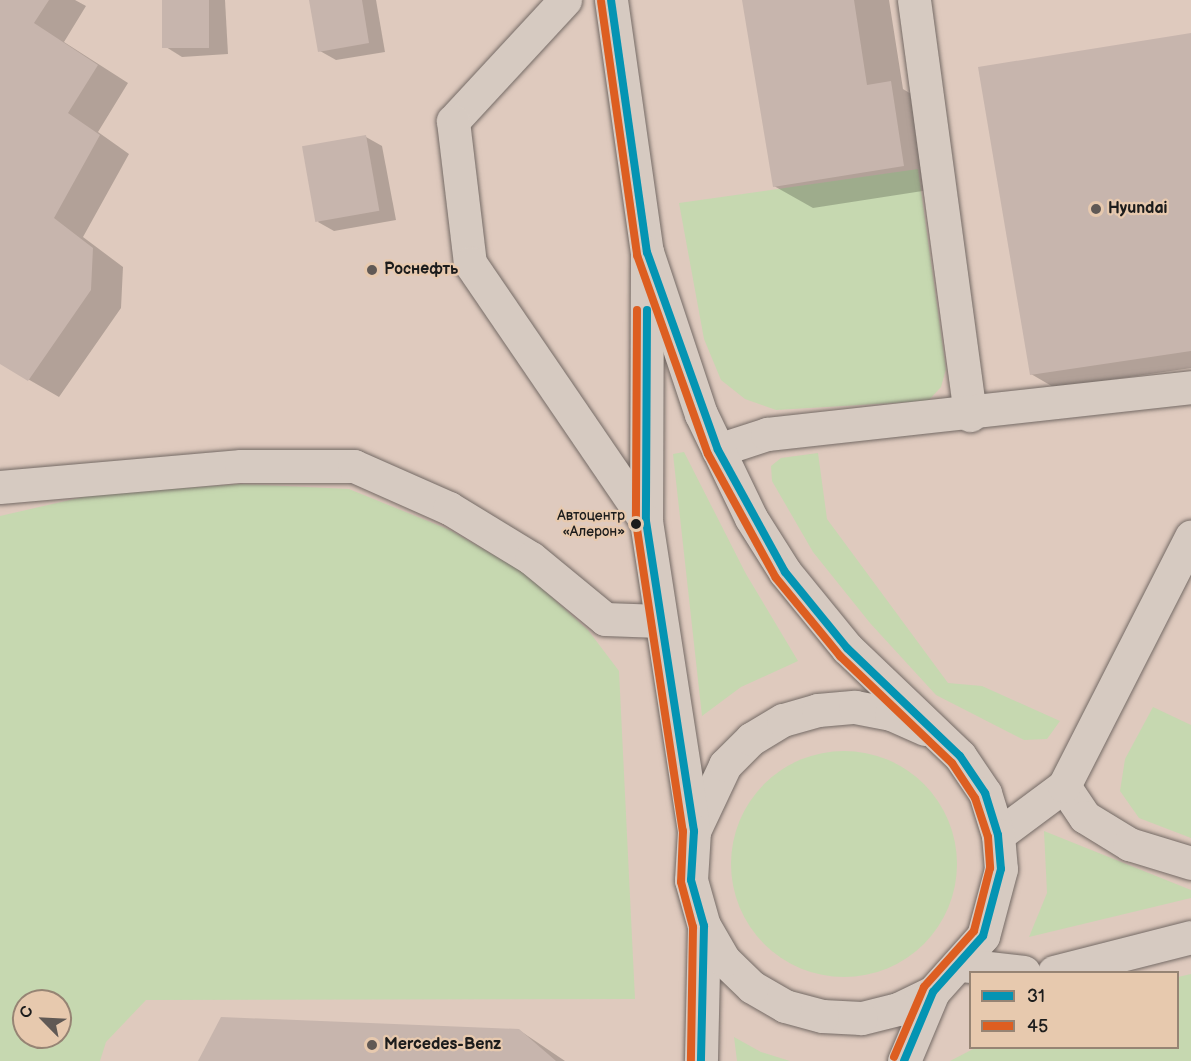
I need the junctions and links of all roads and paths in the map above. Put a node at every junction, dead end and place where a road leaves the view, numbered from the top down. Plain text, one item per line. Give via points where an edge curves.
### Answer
1 (566, 0) edge
2 (611, 0) edge
3 (914, 0) edge
4 (647, 252) junction
5 (1191, 387) edge
6 (970, 415) junction
7 (718, 450) junction
8 (0, 487) edge
9 (646, 521) junction
10 (1191, 537) edge
11 (660, 621) junction
12 (925, 729) junction
13 (1064, 786) junction
14 (694, 831) junction
15 (998, 835) junction
16 (1191, 863) edge
17 (704, 926) junction
18 (1191, 937) edge
19 (962, 965) junction
20 (1015, 971) edge
21 (1058, 971) edge
22 (933, 992) junction
23 (701, 1061) edge
24 (903, 1061) edge

1 - 9 main road via 453,120 470,263
2 - 4 main road
3 - 6 main road
4 - 7 main road
4 - 9 main road
5 - 6 main road
6 - 7 main road via 767,434
7 - 12 main road via 786,572 847,648
8 - 11 main road via 241,466 354,466 476,524 531,558 605,619
9 - 11 main road
10 - 13 main road
11 - 14 main road
12 - 14 main road via 891,714 855,707 818,710 783,720 751,739 725,765
12 - 15 main road via 960,756 985,793
13 - 15 main road
13 - 16 main road via 1085,817 1120,838
14 - 17 main road via 691,880
15 - 19 main road via 996,904
17 - 22 main road via 745,980 785,1006 822,1017 861,1018 898,1009
17 - 23 main road
18 - 21 main road
19 - 20 main road
19 - 22 main road
22 - 24 main road

